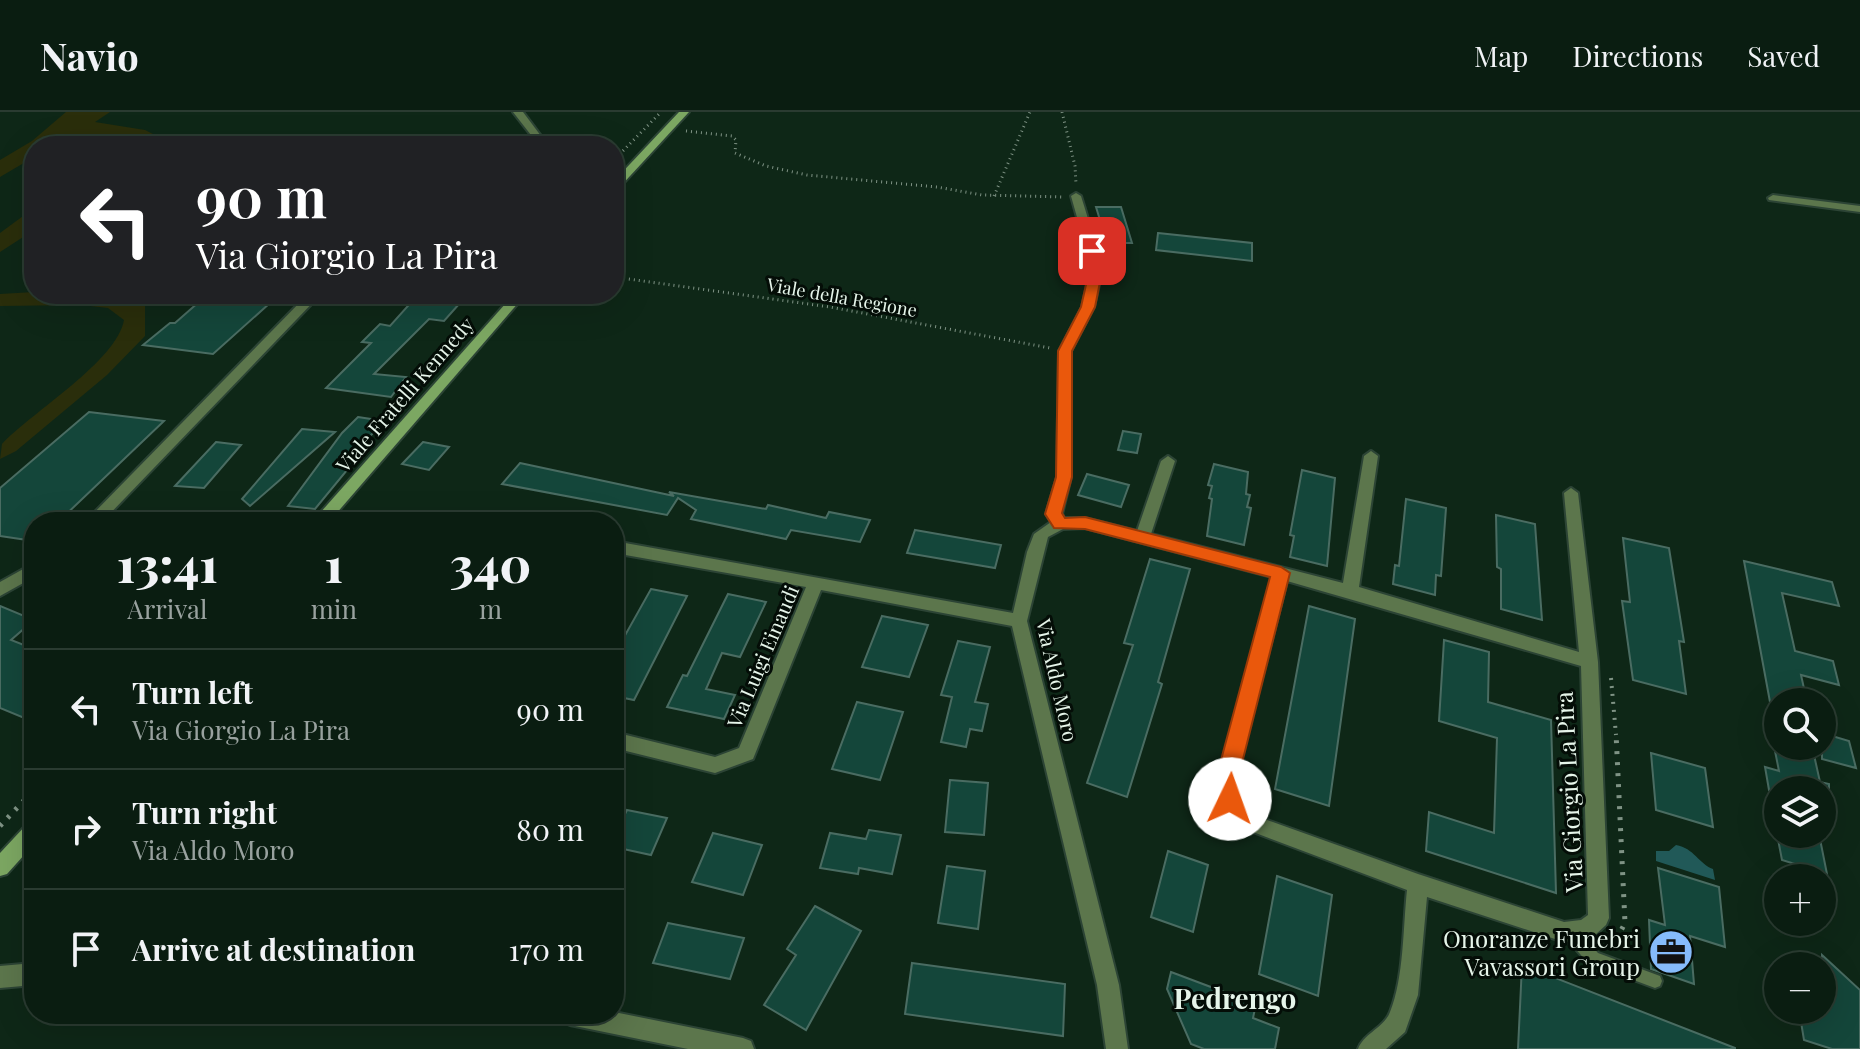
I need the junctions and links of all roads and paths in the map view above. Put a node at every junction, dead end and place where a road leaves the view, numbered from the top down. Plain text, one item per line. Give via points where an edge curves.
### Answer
1 (518, 112) edge
2 (661, 112) edge
3 (684, 112) edge
4 (1030, 112) edge
5 (1062, 112) edge
6 (668, 129) junction
7 (536, 136) edge
8 (624, 148) edge
9 (624, 172) edge
10 (627, 172) junction
11 (624, 175) edge
12 (994, 196) junction
13 (1076, 196) junction
14 (1773, 198) dead end
15 (1860, 209) edge
16 (624, 278) edge
17 (305, 304) edge
18 (511, 304) edge
19 (1065, 351) junction
20 (1371, 456) dead end
21 (1168, 461) dead end
22 (1571, 493) dead end
23 (103, 512) edge
24 (329, 512) edge
25 (1060, 524) junction
26 (1142, 538) junction
27 (624, 549) edge
28 (1281, 573) junction
29 (24, 575) edge
30 (816, 583) junction
31 (0, 590) edge
32 (1350, 591) junction
33 (1019, 621) junction
34 (1588, 656) junction
35 (624, 742) edge
36 (24, 801) edge
37 (0, 826) edge
38 (24, 841) edge
39 (0, 867) edge
40 (1418, 884) junction
41 (1564, 932) junction
42 (1588, 952) junction
43 (24, 975) edge
44 (0, 977) edge
45 (1655, 981) dead end
46 (619, 1024) edge
47 (743, 1049) edge
48 (1117, 1049) edge
49 (1369, 1049) edge

1 - 7 street
2 - 8 path
3 - 6 street
4 - 12 path
5 - 13 path
6 - 10 street
6 - 12 path via 732,136 735,153 785,172
9 - 10 street
10 - 11 street
12 - 13 path
13 - 19 street via 1097,267 1088,307
14 - 15 street
16 - 19 path, Viale della Regione via 830,307
17 - 23 street
18 - 24 street, Viale Fratelli Kennedy
19 - 25 street via 1064,477 1054,514
20 - 32 street
21 - 26 street
22 - 34 street, Via Giorgio La Pira
25 - 26 street via 1085,523
25 - 33 street, Via Aldo Moro via 1042,534
26 - 28 street
27 - 30 street, Via Luigi Einaudi
28 - 32 street
28 - 40 street via 1228,775 1230,799 1260,826
29 - 31 street
30 - 33 street, Via Luigi Einaudi
30 - 35 street, Via Luigi Einaudi via 746,753 715,765
32 - 34 street
33 - 48 street, Via Aldo Moro via 1108,985
34 - 41 street, Via Giorgio La Pira via 1600,910 1593,926
34 - 42 path via 1607,668 1613,683 1625,923 1609,946
36 - 37 path
38 - 39 street
40 - 41 street
40 - 49 street via 1407,995 1397,1024
41 - 42 lane
42 - 45 lane via 1604,964
43 - 44 street
46 - 47 street

